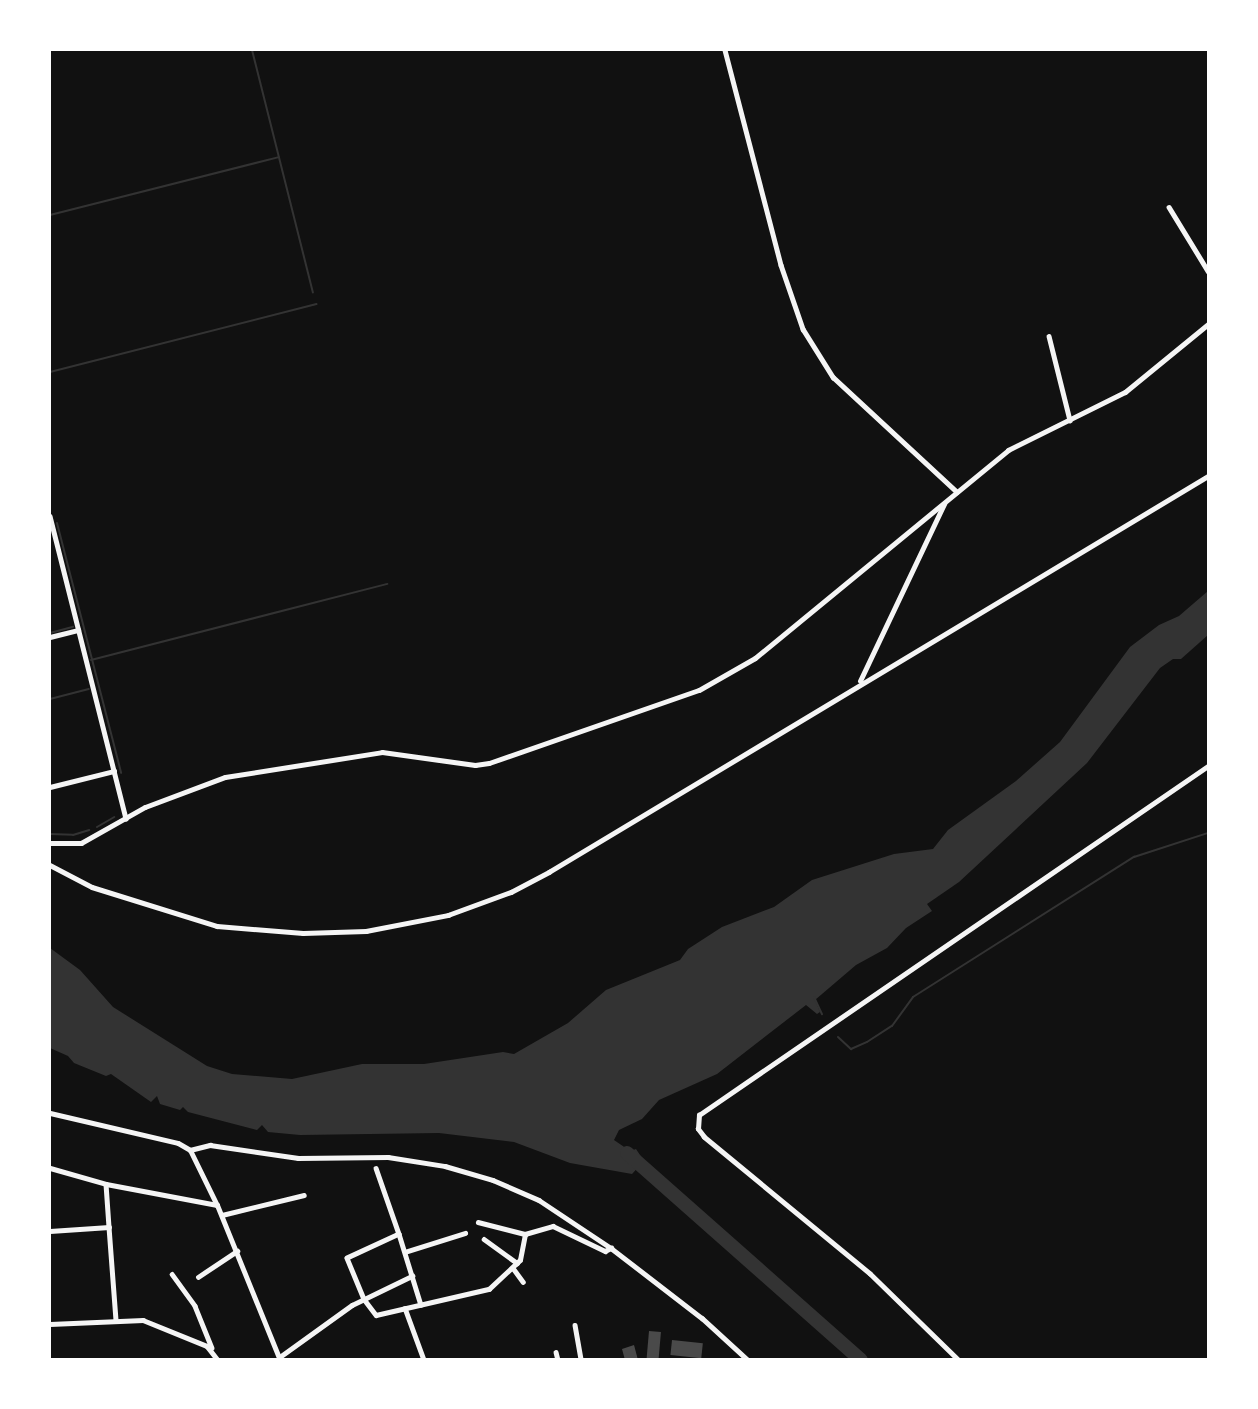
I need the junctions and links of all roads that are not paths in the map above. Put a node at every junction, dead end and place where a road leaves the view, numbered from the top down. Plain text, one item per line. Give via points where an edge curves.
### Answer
1 (725, 50) edge
2 (1169, 207) dead end
3 (1209, 271) edge
4 (1209, 324) edge
5 (1048, 336) dead end
6 (1070, 420) junction
7 (1209, 476) edge
8 (957, 492) junction
9 (944, 504) junction
10 (50, 516) edge
11 (78, 630) junction
12 (50, 637) edge
13 (858, 683) junction
14 (1209, 766) edge
15 (114, 771) junction
16 (50, 787) edge
17 (126, 819) junction
18 (50, 843) edge
19 (50, 865) edge
20 (50, 1113) edge
21 (190, 1150) junction
22 (50, 1168) edge
23 (376, 1168) dead end
24 (106, 1184) junction
25 (304, 1195) dead end
26 (217, 1205) junction
27 (222, 1215) junction
28 (478, 1222) dead end
29 (109, 1227) junction
30 (50, 1232) edge
31 (465, 1233) dead end
32 (399, 1234) junction
33 (525, 1234) junction
34 (484, 1239) dead end
35 (611, 1248) junction
36 (237, 1251) junction
37 (405, 1252) junction
38 (515, 1265) junction
39 (172, 1274) dead end
40 (412, 1276) junction
41 (198, 1277) dead end
42 (523, 1282) dead end
43 (364, 1299) junction
44 (421, 1305) junction
45 (405, 1308) junction
46 (116, 1320) junction
47 (50, 1324) edge
48 (574, 1325) dead end
49 (212, 1350) junction
50 (556, 1352) dead end
51 (280, 1358) edge
52 (218, 1359) edge
53 (424, 1359) edge
54 (558, 1359) edge
55 (581, 1359) edge
56 (748, 1359) edge
57 (958, 1359) edge

1 - 8 street via 781,265 803,329 832,377
2 - 3 street
4 - 6 street via 1125,392
5 - 6 street
6 - 8 street via 1008,450
7 - 13 street
8 - 9 street
9 - 13 street
9 - 17 street via 755,658 699,690 489,763 475,765 382,752 358,754 225,777 145,807
10 - 11 street
11 - 12 street
11 - 15 street
13 - 19 street via 549,873 475,906 390,928 303,933 217,926 92,887
14 - 57 street via 699,1115 698,1129 704,1137 870,1274
15 - 16 street
15 - 17 street
17 - 18 street via 81,843
20 - 21 street via 158,1138
21 - 26 street
21 - 35 street via 210,1145 298,1158 368,1156 445,1166 493,1180 539,1200
22 - 24 street
23 - 32 street
24 - 26 street
24 - 29 street
25 - 27 street via 291,1195
26 - 27 street
27 - 36 street
28 - 33 street
29 - 30 street
29 - 46 street
31 - 37 street
32 - 37 street
32 - 43 street via 348,1258
33 - 35 street via 553,1226 605,1251
33 - 38 street
34 - 38 street
35 - 56 street
36 - 41 street
36 - 51 street
37 - 40 street
38 - 42 street
38 - 44 street via 481,1292
39 - 49 street via 195,1306
40 - 43 street
40 - 44 street
43 - 45 street via 380,1316
43 - 51 street
44 - 45 street
45 - 53 street
46 - 47 street
46 - 49 street via 143,1320
48 - 55 street
49 - 52 street
50 - 54 street

